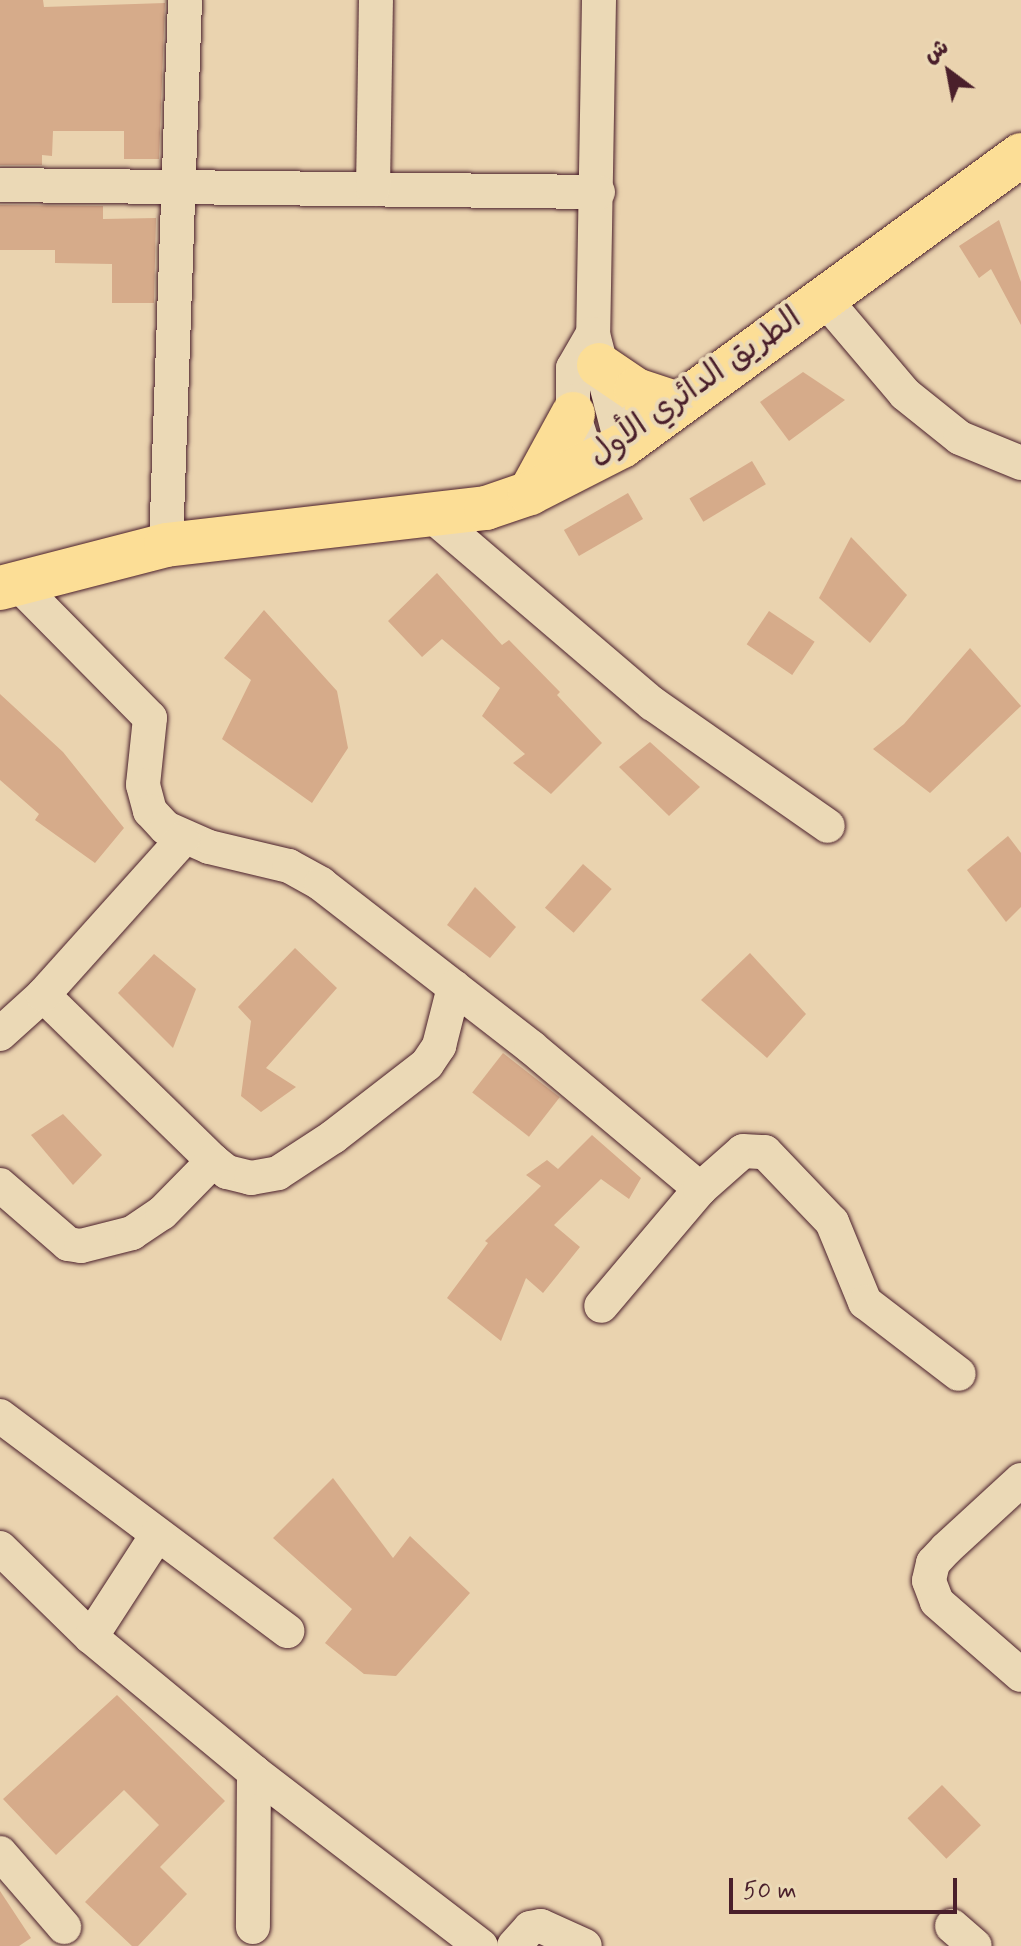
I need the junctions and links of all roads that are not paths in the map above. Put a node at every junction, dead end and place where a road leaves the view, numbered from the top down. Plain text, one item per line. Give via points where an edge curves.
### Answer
1 (185, 0) edge
2 (376, 0) edge
3 (599, 0) edge
4 (1021, 155) edge
5 (0, 185) edge
6 (182, 186) junction
7 (373, 189) junction
8 (598, 192) junction
9 (822, 296) junction
10 (596, 350) junction
11 (675, 403) junction
12 (573, 414) junction
13 (607, 455) junction
14 (1021, 463) edge
15 (530, 493) junction
16 (429, 513) junction
17 (166, 545) junction
18 (9, 586) edge
19 (828, 826) dead end
20 (183, 839) junction
21 (454, 987) junction
22 (43, 995) junction
23 (1, 1030) edge
24 (213, 1161) junction
25 (0, 1185) edge
26 (700, 1189) junction
27 (601, 1306) dead end
28 (959, 1374) dead end
29 (0, 1416) edge
30 (1021, 1480) edge
31 (157, 1535) junction
32 (0, 1548) edge
33 (287, 1631) dead end
34 (91, 1637) junction
35 (1021, 1675) edge
36 (254, 1772) junction
37 (0, 1853) edge
38 (64, 1927) dead end
39 (253, 1927) dead end
40 (481, 1946) edge
41 (514, 1946) edge
42 (585, 1946) edge

1 - 6 street
2 - 7 street
3 - 8 street
4 - 9 main road, الطريق الدائري الأول
5 - 6 street
6 - 7 street
6 - 17 street
7 - 8 street
8 - 10 street
9 - 11 main road, الطريق الدائري الأول
9 - 14 street via 905,394 960,438
10 - 11 main road via 636,390
10 - 12 street via 575,359
10 - 13 street
11 - 13 main road, الطريق الدائري الأول
12 - 13 street
12 - 15 main road
13 - 15 main road, الطريق الدائري الأول
15 - 16 main road, الطريق الدائري الأول via 497,506
16 - 17 main road, الطريق الدائري الأول
16 - 19 street via 653,704
17 - 18 main road, الطريق الدائري الأول
18 - 20 street via 150,718 143,785 150,811
20 - 21 street via 289,866 321,884
20 - 22 street
21 - 24 street via 439,1046 427,1064 333,1137 278,1173 251,1178 227,1172
21 - 26 street
22 - 23 street
22 - 24 street
24 - 25 street via 162,1213 132,1233 81,1246 68,1244
26 - 27 street
26 - 28 street via 743,1151 765,1152 832,1222 865,1302
29 - 31 street
30 - 35 street via 933,1563 929,1581 937,1602
31 - 33 street
31 - 34 street
32 - 34 street
34 - 36 street
36 - 39 street
36 - 40 street
37 - 38 street
41 - 42 street via 530,1928 541,1926

